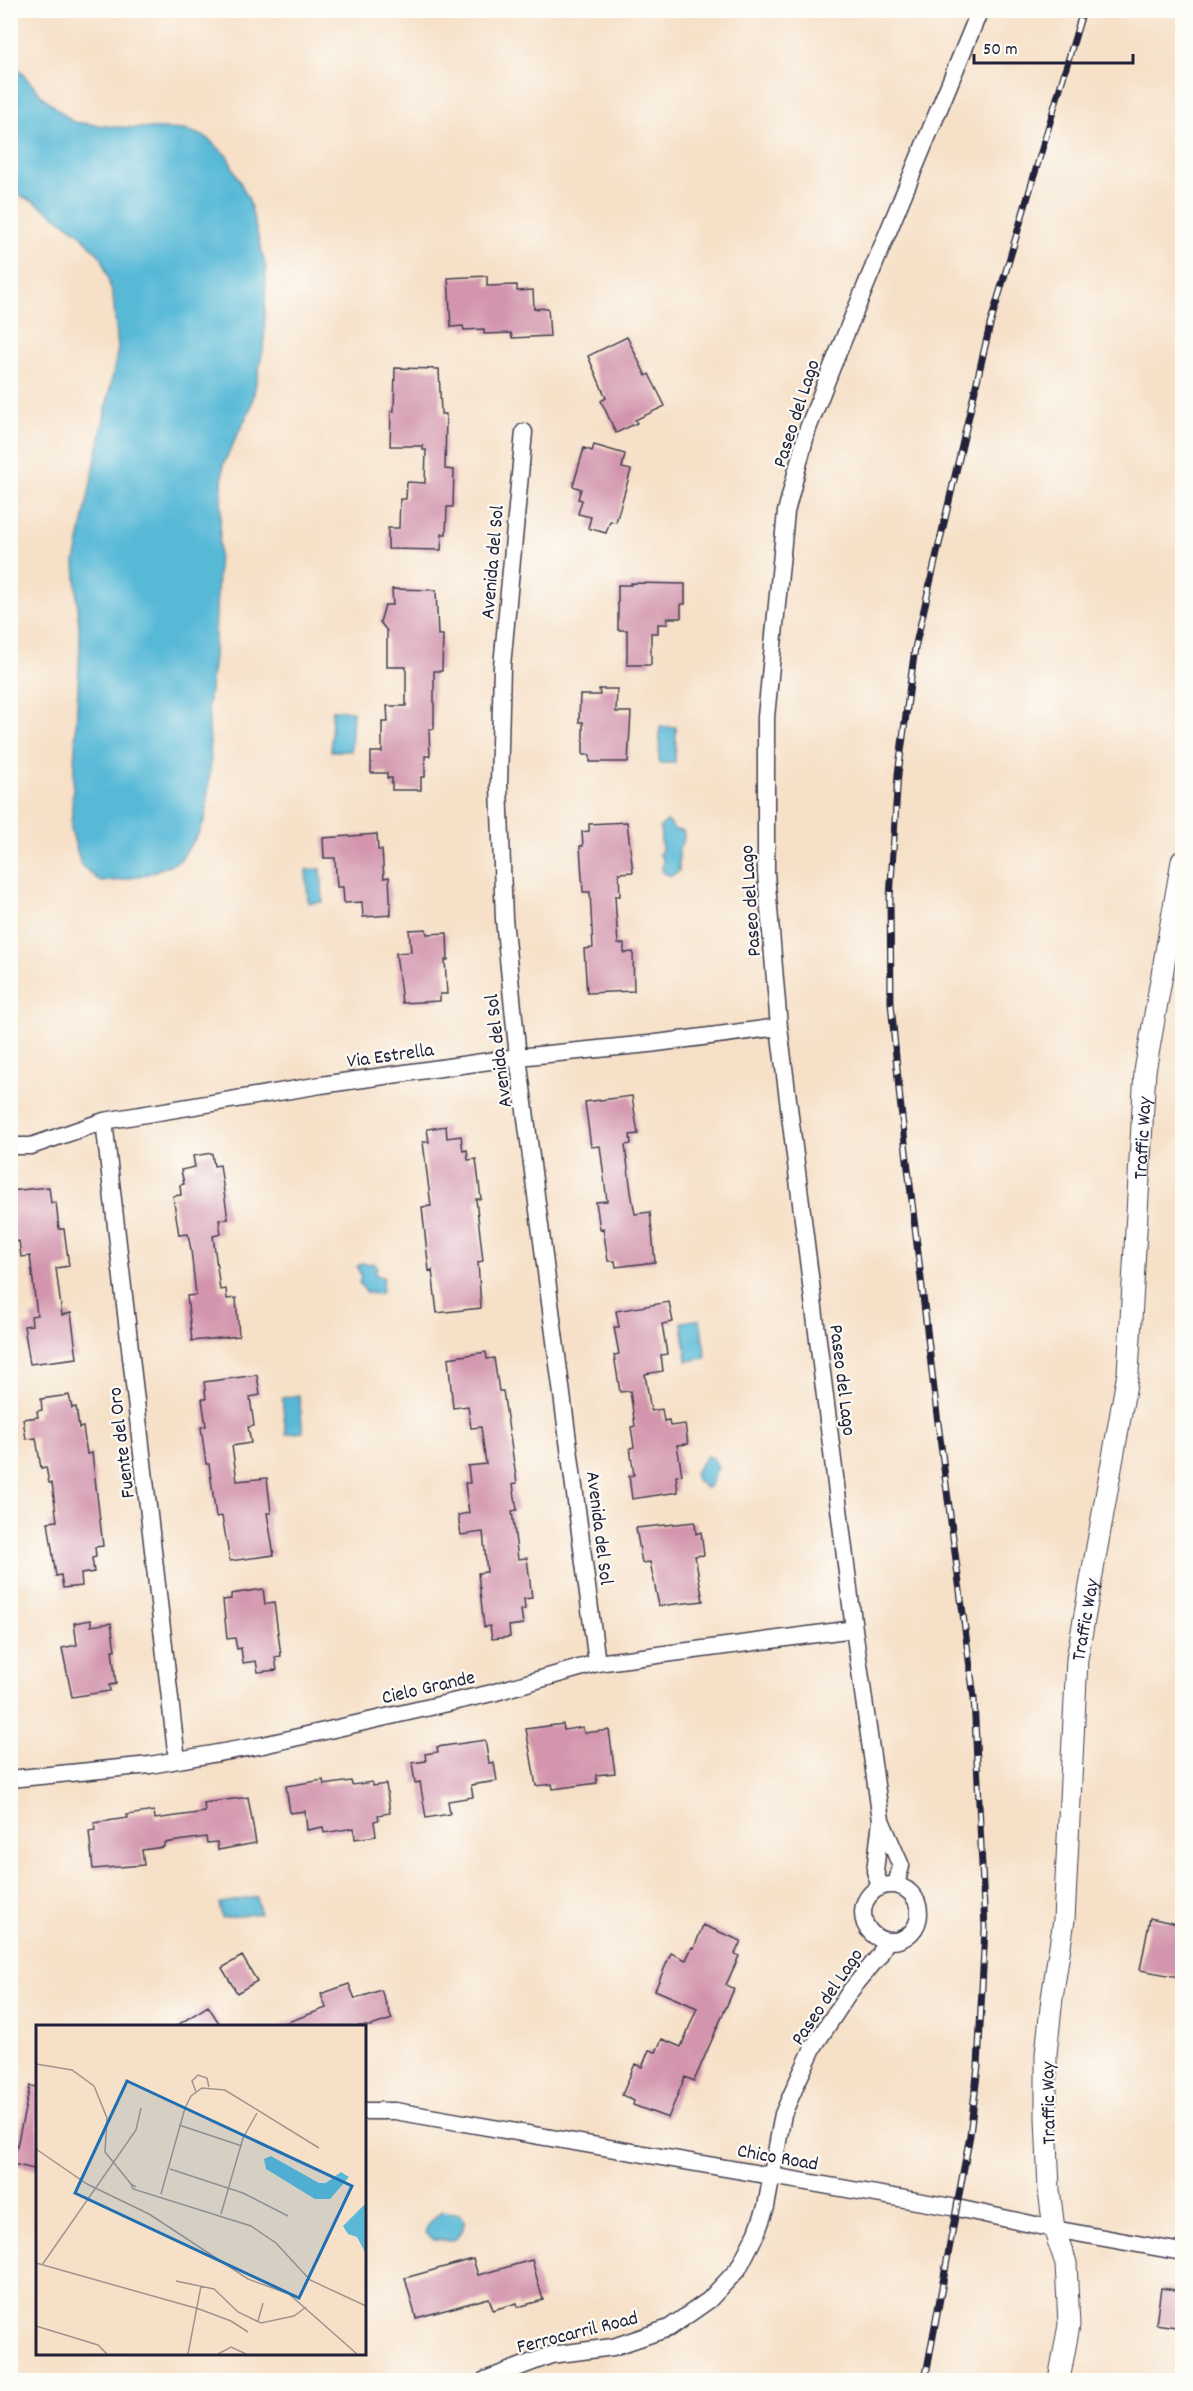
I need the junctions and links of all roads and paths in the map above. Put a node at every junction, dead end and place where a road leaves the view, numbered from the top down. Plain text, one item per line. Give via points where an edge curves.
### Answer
1 (980, 10) edge
2 (524, 432) dead end
3 (1182, 861) edge
4 (779, 1026) junction
5 (518, 1057) junction
6 (104, 1121) junction
7 (10, 1146) edge
8 (854, 1629) junction
9 (597, 1663) junction
10 (177, 1760) junction
11 (10, 1779) edge
12 (881, 1820) junction
13 (888, 1886) junction
14 (886, 1942) junction
15 (366, 2111) edge
16 (773, 2177) junction
17 (1054, 2229) junction
18 (1182, 2252) edge
19 (486, 2380) edge
20 (1059, 2380) edge

1 - 4 street, Paseo del Lago via 807,431 786,512 766,717 766,873
2 - 5 street, Avenida del Sol via 502,666 499,785 504,919
3 - 17 street, Traffic Way via 1145,1071 1128,1373 1077,1659 1064,1920 1046,2054
4 - 5 street, Via Estrella
4 - 8 street, Paseo del Lago
5 - 6 street, Via Estrella
5 - 9 street, Avenida del Sol
6 - 7 street, Via Estrella via 31,1146
6 - 10 street, Fuente del Oro
8 - 9 street, Cielo Grande
8 - 12 street, Paseo del Lago
9 - 10 street, Cielo Grande via 492,1693 263,1745
10 - 11 street, Cielo Grande
12 - 13 street, Paseo del Lago via 875,1870
12 - 13 street, Paseo del Lago via 901,1866
13 - 14 street via 866,1898 862,1916 870,1933
13 - 14 street via 909,1891 918,1904 919,1918 913,1932 901,1940
14 - 16 street, Paseo del Lago via 814,2046 783,2114
15 - 16 street, Chico Road via 395,2111
16 - 17 street, Chico Road
16 - 19 street, Ferrocarril Road via 757,2232 738,2269 709,2300 669,2328 614,2347 551,2355
17 - 18 street, Chico Road
17 - 20 street, Traffic Way via 1066,2263 1069,2325

